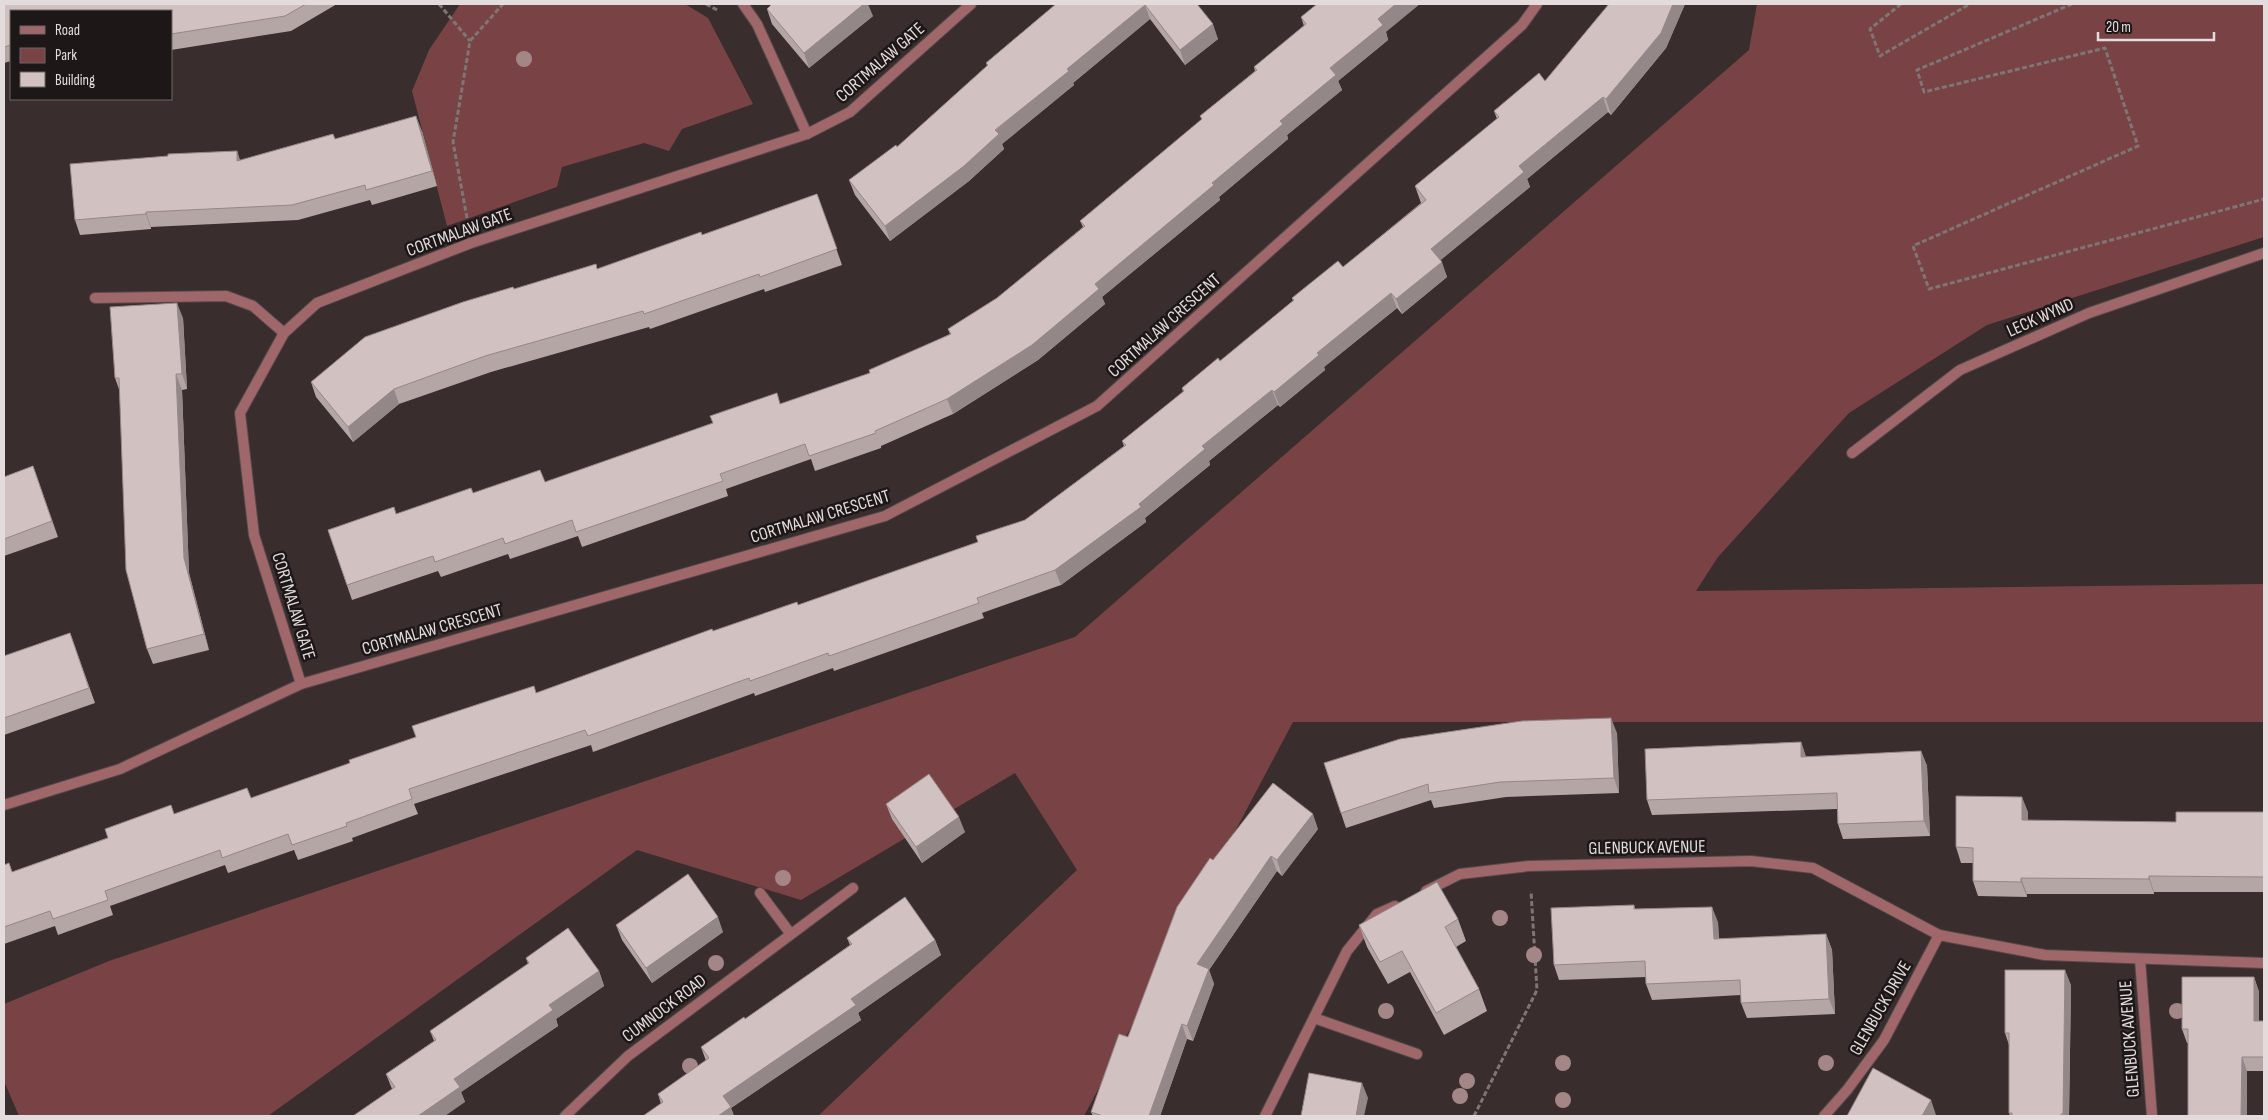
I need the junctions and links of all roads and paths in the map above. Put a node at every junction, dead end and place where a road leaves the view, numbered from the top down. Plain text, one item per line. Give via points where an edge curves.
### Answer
1 (439, 4) edge
2 (503, 4) edge
3 (743, 4) edge
4 (971, 4) edge
5 (1536, 4) edge
6 (1901, 4) edge
7 (1970, 4) edge
8 (2072, 4) edge
9 (470, 41) junction
10 (807, 134) junction
11 (2264, 199) edge
12 (471, 243) junction
13 (2264, 253) edge
14 (95, 298) dead end
15 (284, 333) junction
16 (1852, 453) dead end
17 (301, 684) junction
18 (4, 805) edge
19 (1529, 866) junction
20 (853, 888) dead end
21 (760, 893) dead end
22 (1419, 894) edge
23 (1402, 902) edge
24 (790, 933) junction
25 (1939, 935) junction
26 (2140, 959) junction
27 (2264, 963) edge
28 (1314, 1018) junction
29 (1416, 1054) dead end
30 (565, 1116) edge
31 (1265, 1116) edge
32 (1474, 1116) edge
33 (1824, 1116) edge
34 (2152, 1116) edge

1 - 9 path
2 - 9 path
3 - 10 street via 756,24
4 - 10 street, CORTMALAW GATE via 850,112
5 - 17 street, CORTMALAW CRESCENT via 1522,25 1097,406 885,516
6 - 7 path via 1870,29 1880,56
8 - 11 path via 1917,70 1924,92 2105,48 2138,146 1913,246 1929,288
9 - 12 path via 453,142
10 - 12 street, CORTMALAW GATE
12 - 15 street, CORTMALAW GATE via 316,304
13 - 16 street, LECK WYND via 2089,313 1960,370
14 - 15 street via 226,296 253,306
15 - 17 street, CORTMALAW GATE via 240,413 254,535
17 - 18 street, CORTMALAW CRESCENT via 120,769
19 - 22 street, GLENBUCK AVENUE via 1460,874
19 - 25 street, GLENBUCK AVENUE via 1751,861 1813,868
19 - 32 path via 1536,990
20 - 24 street, CUMNOCK ROAD
21 - 24 street
23 - 28 street via 1378,914 1347,952
24 - 30 street, CUMNOCK ROAD via 628,1056
25 - 26 street, GLENBUCK AVENUE via 2045,955
25 - 33 street, GLENBUCK DRIVE via 1884,1040
26 - 27 street, GLENBUCK AVENUE
26 - 34 street, GLENBUCK AVENUE
28 - 29 street
28 - 31 street

